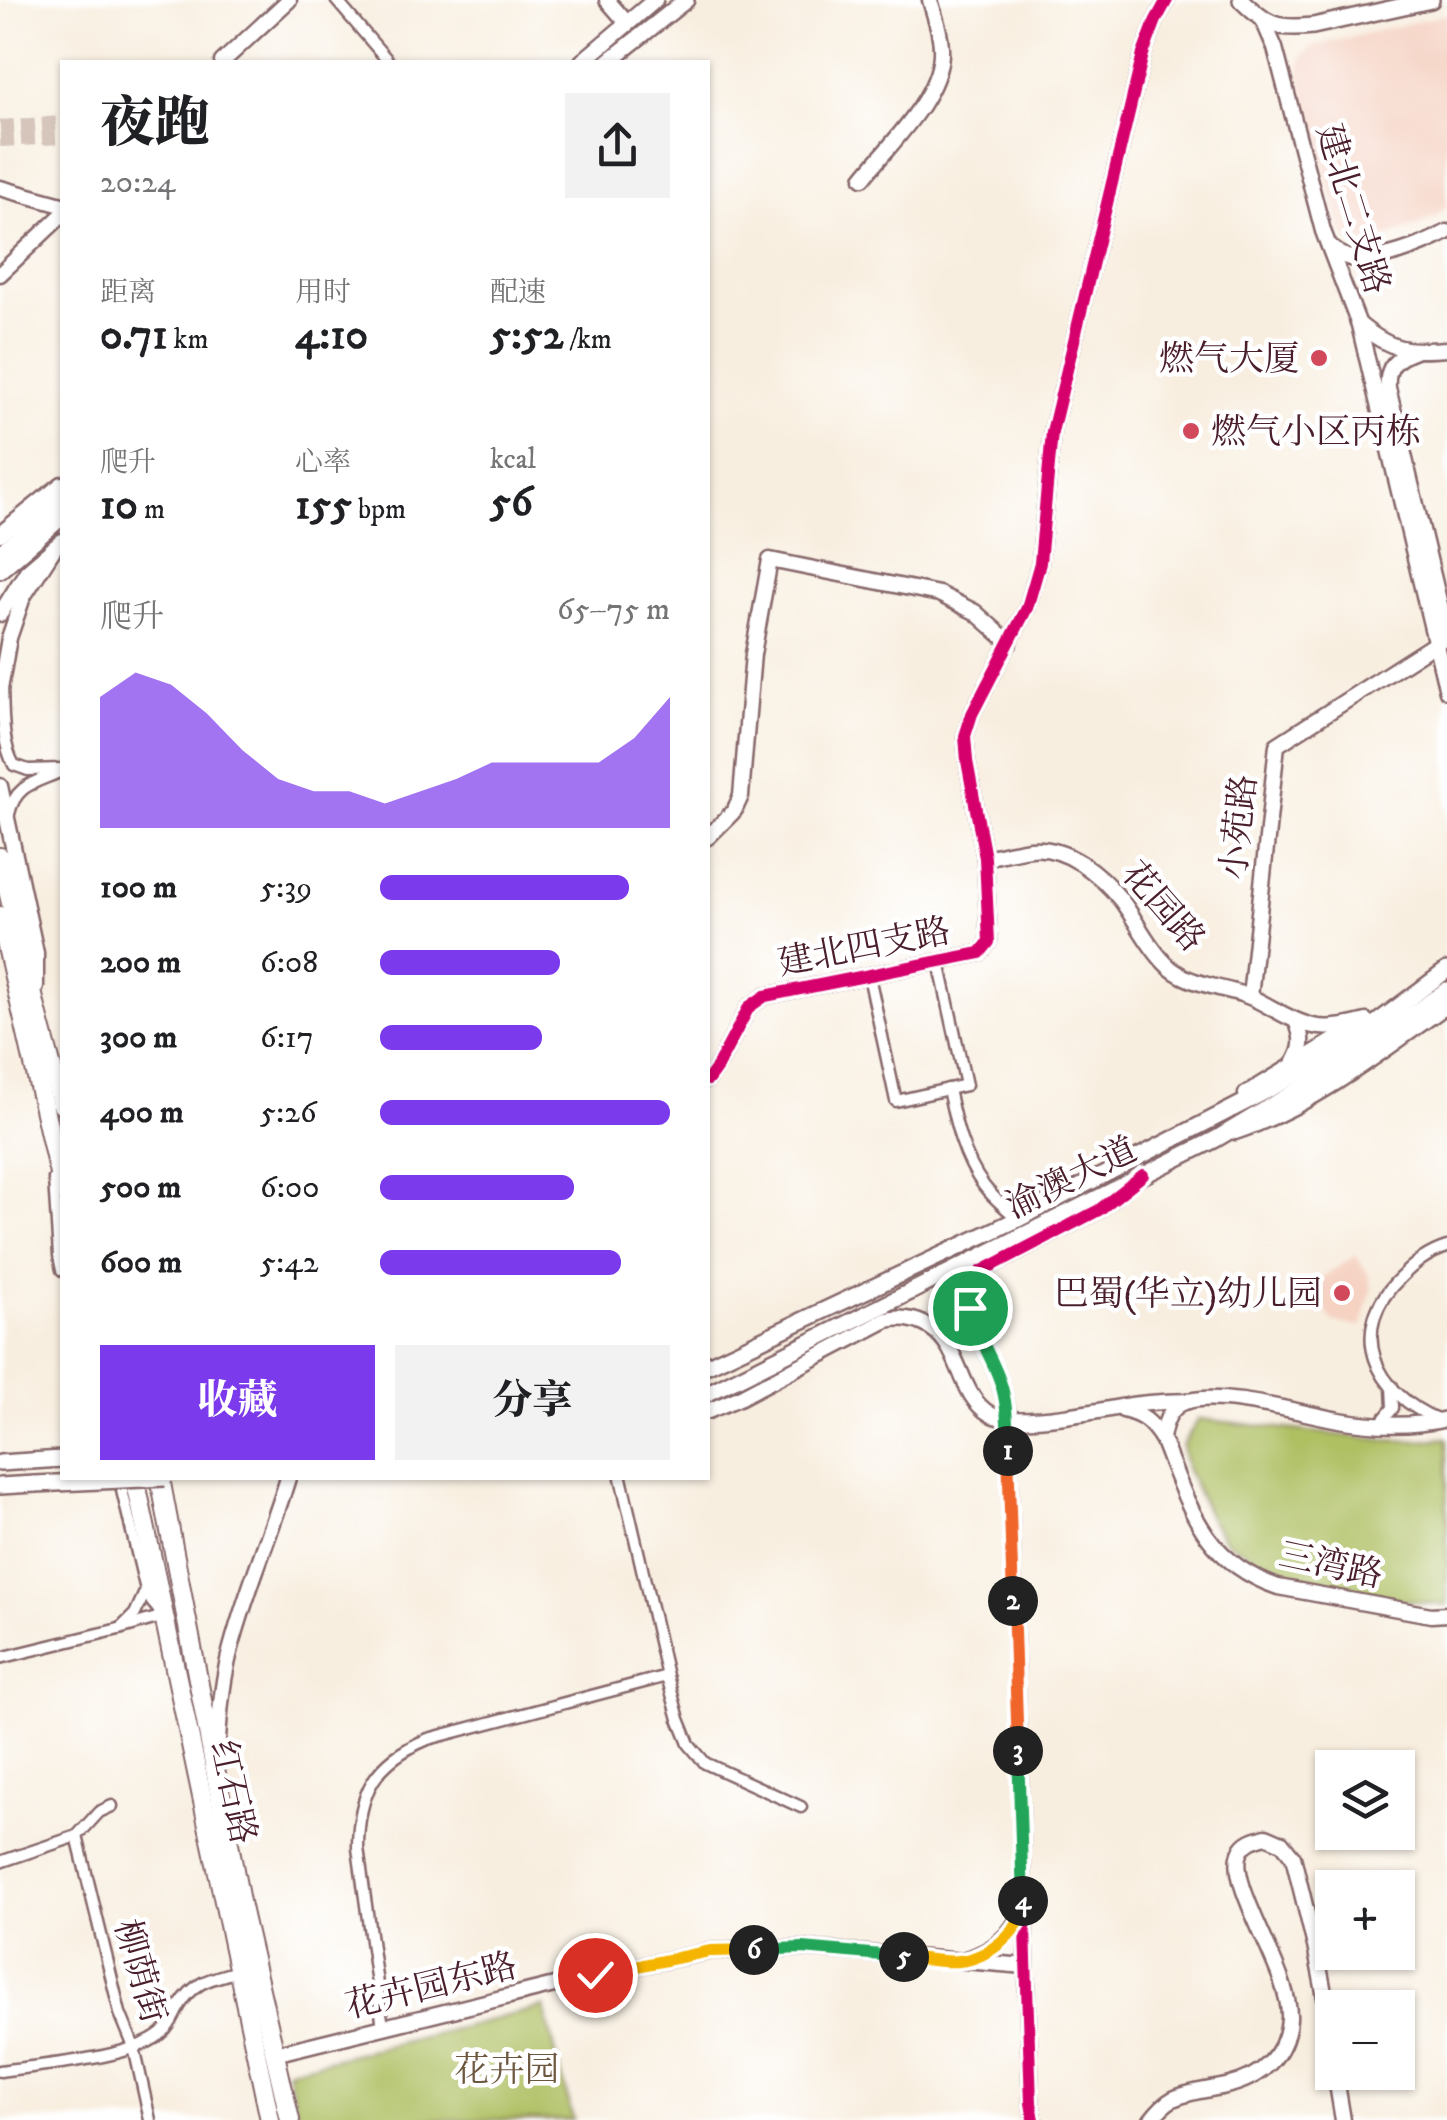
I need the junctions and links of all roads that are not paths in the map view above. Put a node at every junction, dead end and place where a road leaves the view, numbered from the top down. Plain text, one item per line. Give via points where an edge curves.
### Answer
1 (289, 0) edge
2 (336, 0) edge
3 (608, 0) edge
4 (655, 0) edge
5 (686, 0) edge
6 (930, 0) edge
7 (1167, 0) edge
8 (1241, 0) edge
9 (1432, 0) edge
10 (1262, 20) junction
11 (626, 23) junction
12 (224, 60) edge
13 (387, 60) edge
14 (584, 60) edge
15 (611, 60) edge
16 (863, 178) dead end
17 (0, 188) edge
18 (60, 204) edge
19 (60, 216) edge
20 (1447, 232) edge
21 (1328, 245) junction
22 (0, 274) edge
23 (1359, 324) junction
24 (1447, 350) edge
25 (1416, 352) junction
26 (60, 486) edge
27 (60, 502) edge
28 (60, 519) edge
29 (0, 531) edge
30 (59, 544) edge
31 (0, 552) edge
32 (0, 570) edge
33 (0, 614) edge
34 (1443, 638) edge
35 (1010, 643) junction
36 (1, 683) edge
37 (1447, 691) edge
38 (60, 770) edge
39 (60, 771) edge
40 (0, 786) edge
41 (8, 820) junction
42 (710, 834) edge
43 (0, 858) edge
44 (985, 858) junction
45 (0, 916) edge
46 (10, 957) edge
47 (939, 962) junction
48 (1447, 967) edge
49 (869, 976) junction
50 (1447, 990) edge
51 (1250, 997) junction
52 (28, 1006) junction
53 (1447, 1006) edge
54 (1296, 1020) junction
55 (1366, 1033) junction
56 (1291, 1068) junction
57 (710, 1077) edge
58 (948, 1089) junction
59 (60, 1095) edge
60 (1208, 1121) junction
61 (1216, 1138) junction
62 (52, 1143) junction
63 (1143, 1175) junction
64 (60, 1178) edge
65 (1018, 1219) junction
66 (1447, 1247) edge
67 (60, 1263) edge
68 (710, 1364) edge
69 (1391, 1385) junction
70 (710, 1391) edge
71 (1188, 1401) junction
72 (1115, 1409) junction
73 (710, 1410) edge
74 (1007, 1418) junction
75 (1444, 1420) edge
76 (1380, 1424) junction
77 (1162, 1440) junction
78 (60, 1459) edge
79 (0, 1463) edge
80 (119, 1480) edge
81 (119, 1480) edge
82 (135, 1480) edge
83 (162, 1480) edge
84 (287, 1480) edge
85 (621, 1480) edge
86 (0, 1486) edge
87 (146, 1590) junction
88 (1447, 1614) edge
89 (164, 1616) junction
90 (119, 1629) junction
91 (0, 1658) edge
92 (668, 1676) junction
93 (216, 1772) junction
94 (112, 1806) dead end
95 (801, 1807) dead end
96 (77, 1836) junction
97 (0, 1862) edge
98 (1024, 1910) junction
99 (960, 1961) junction
100 (1026, 1966) junction
101 (238, 1971) junction
102 (1323, 1990) edge
103 (383, 2028) junction
104 (134, 2046) junction
105 (274, 2054) junction
106 (0, 2071) edge
107 (1338, 2090) edge
108 (150, 2120) edge
109 (270, 2120) edge
110 (290, 2120) edge
111 (1034, 2120) edge
112 (1150, 2120) edge
113 (1342, 2120) edge

1 - 12 street
2 - 13 street
3 - 11 street
4 - 11 main road
5 - 15 main road
6 - 16 street via 942,51 938,75
7 - 35 street via 1144,54 1096,242 1052,432 1040,562
8 - 10 main road
9 - 10 main road via 1313,26
10 - 21 street, 建北二支路
11 - 14 main road
17 - 18 street
19 - 22 street
20 - 21 street via 1367,260
21 - 23 street, 建北二支路
23 - 25 street, 建北二支路 via 1390,346
23 - 34 street
24 - 25 street, 建北二支路
25 - 34 street via 1394,362 1387,378
26 - 29 street
27 - 31 main road
28 - 32 main road
30 - 33 street via 26,571
30 - 36 street via 23,598
34 - 37 street
34 - 51 street, 小苑路 via 1277,745
35 - 42 street via 974,612 939,594 770,560 752,654 741,796
35 - 44 street via 965,736
36 - 38 street via 14,765
39 - 41 street via 16,794
40 - 41 street
41 - 52 street via 36,954
43 - 46 highway
44 - 47 street, 建北四支路 via 989,942 980,953
44 - 51 street, 花园路 via 1033,848 1078,862 1120,900 1168,967
45 - 46 highway
46 - 52 highway
47 - 49 street, 建北四支路
47 - 58 street via 966,1086
48 - 55 main road, 渝澳大道
49 - 57 street, 建北四支路 via 766,996 749,1008
49 - 58 street via 896,1101
50 - 55 main road, 渝澳大道
51 - 54 street, 花园路
52 - 59 highway
52 - 62 highway
53 - 61 street via 1301,1102
54 - 55 street
54 - 56 street via 1302,1044
55 - 56 street
55 - 60 main road, 渝澳大道
55 - 61 main road, 渝澳大道
56 - 60 street
58 - 65 street via 956,1129 975,1170
60 - 65 main road, 渝澳大道
61 - 63 main road, 渝澳大道
62 - 64 highway
62 - 67 street
63 - 70 main road, 渝澳大道
63 - 74 street via 1099,1210 982,1271 973,1283 974,1326 1001,1385
65 - 68 main road, 渝澳大道
66 - 69 street via 1409,1269 1376,1311 1371,1344
69 - 75 street via 1416,1409
69 - 76 street via 1393,1408
71 - 72 street
71 - 76 street via 1247,1402
71 - 77 street via 1166,1421
72 - 74 street
72 - 77 street via 1148,1420
73 - 74 street via 899,1317 943,1336 973,1396 988,1412
74 - 98 street
75 - 76 street
77 - 88 street, 三湾路 via 1210,1542 1258,1580
78 - 79 main road
80 - 87 street
81 - 86 main road, bridge
82 - 89 highway, 红石路
83 - 93 highway, 红石路
84 - 93 street, 红石路 via 228,1658
85 - 92 street
87 - 89 street
87 - 90 street
89 - 90 street
89 - 101 highway, 红石路
90 - 91 street
92 - 95 street via 689,1744 706,1763
92 - 103 street via 428,1739 386,1764 358,1820
93 - 105 highway, 红石路
94 - 96 street
96 - 97 street
96 - 104 street, 柳荫街 via 120,2014
98 - 99 street via 1000,1942
98 - 100 street
99 - 100 street, 花卉园东路
99 - 103 street, 花卉园东路 via 803,1948 710,1951
100 - 111 street
101 - 104 street via 200,1983 164,2031
101 - 109 highway, 红石路
102 - 112 street via 1292,1857 1266,1836 1250,1841 1237,1866 1284,1983 1289,2004 1283,2046 1248,2079 1176,2098
103 - 105 street, 花卉园东路
104 - 106 street
104 - 108 street, 柳荫街
105 - 110 highway, 红石路
107 - 113 street

